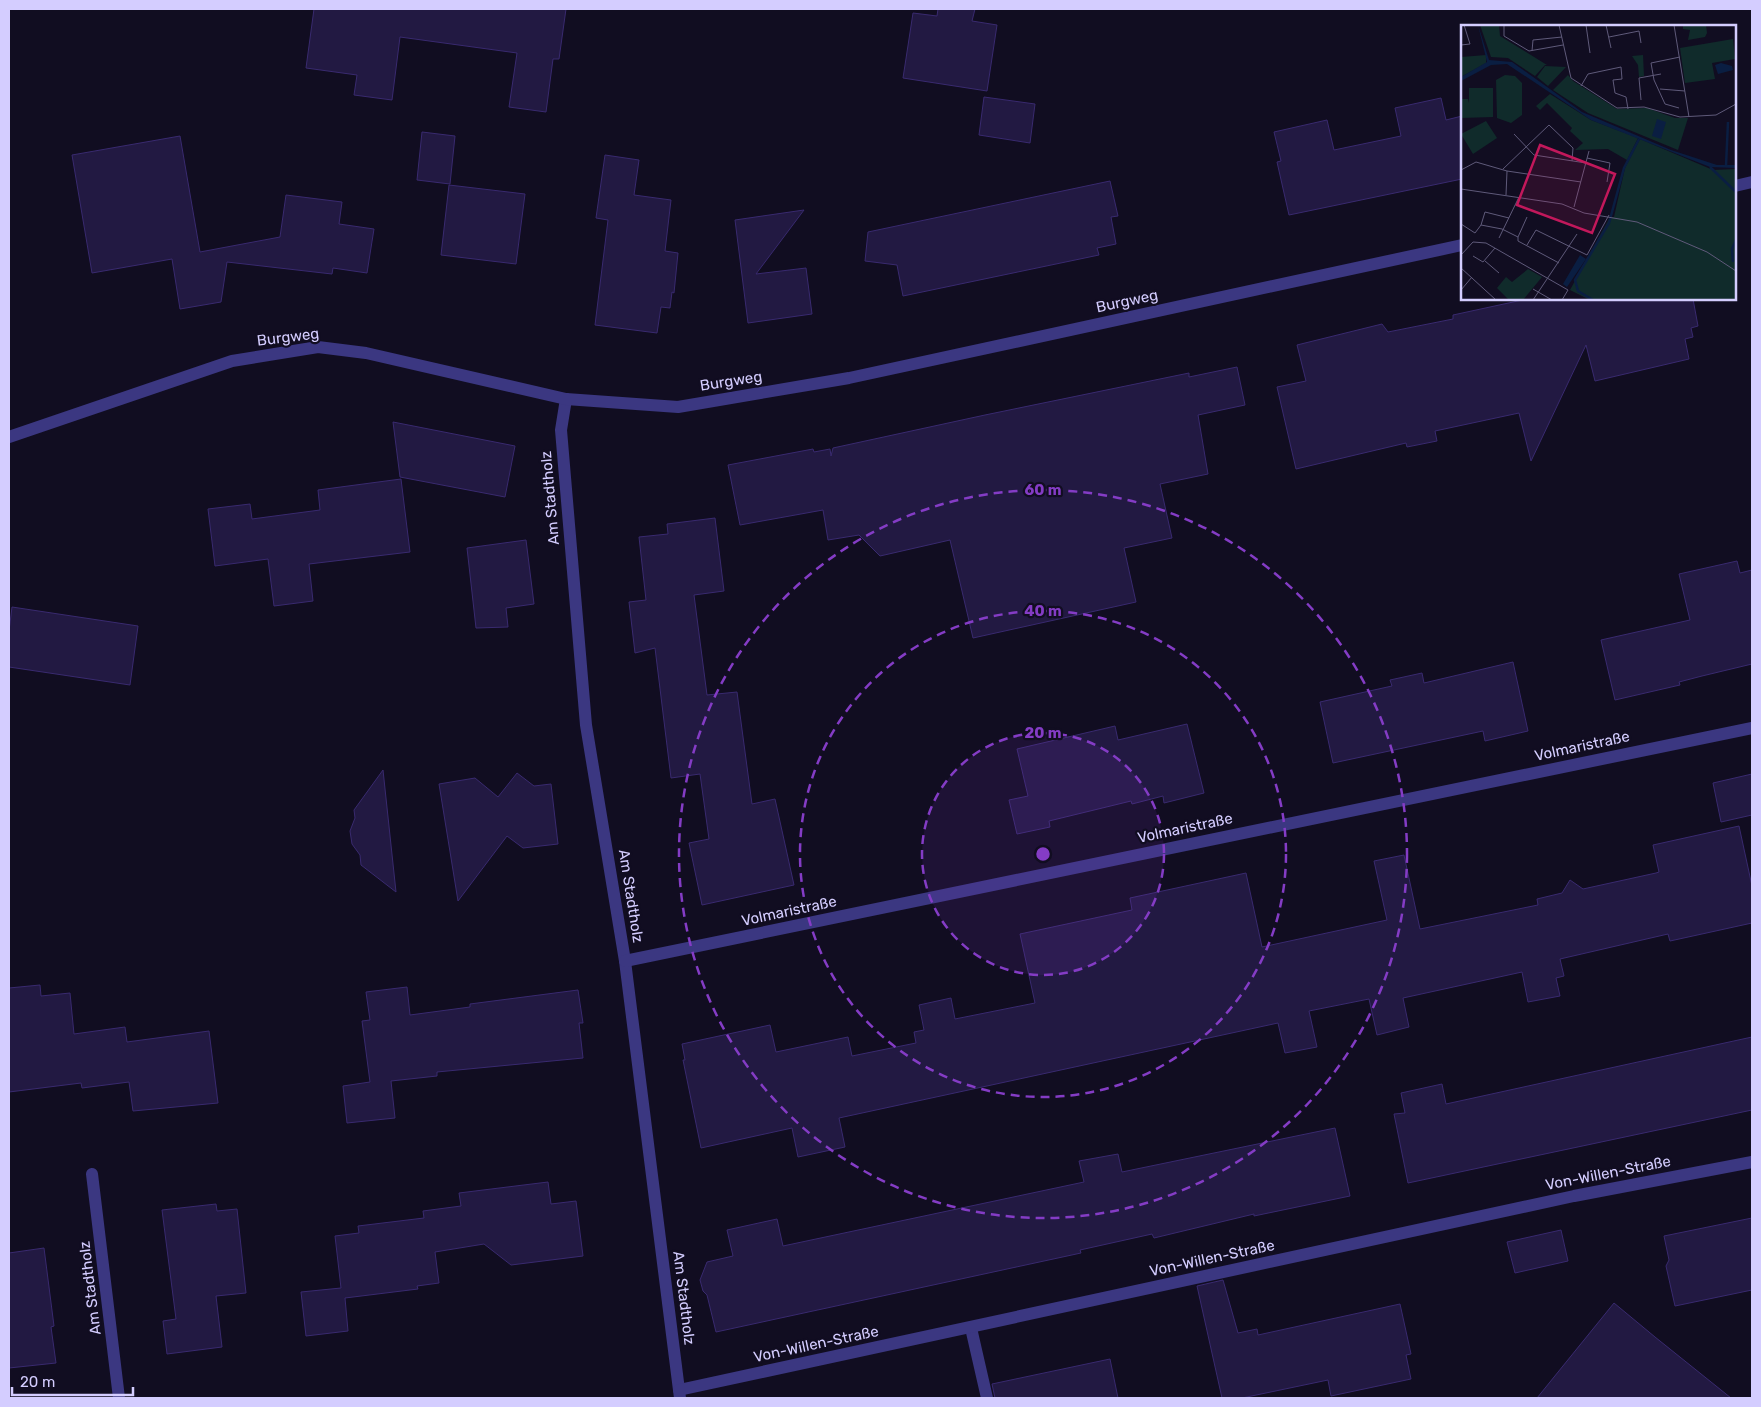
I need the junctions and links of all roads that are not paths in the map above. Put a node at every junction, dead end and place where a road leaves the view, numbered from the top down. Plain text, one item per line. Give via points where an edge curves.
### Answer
1 (1752, 182) edge
2 (1736, 186) edge
3 (1461, 245) edge
4 (566, 399) junction
5 (9, 437) edge
6 (1752, 728) edge
7 (625, 961) junction
8 (1752, 1162) edge
9 (92, 1174) dead end
10 (971, 1328) junction
11 (679, 1394) edge
12 (119, 1398) edge
13 (987, 1398) edge

1 - 2 street
3 - 4 street, Burgweg via 849,378 678,406
4 - 5 street, Burgweg via 366,352 318,347 232,361
4 - 7 street, Am Stadtholz via 560,430 586,725
6 - 7 street, Volmaristraße
7 - 11 street, Am Stadtholz
8 - 10 street, Von-Willen-Straße via 1574,1196
9 - 12 street, Am Stadtholz
10 - 11 street, Von-Willen-Straße
10 - 13 street

